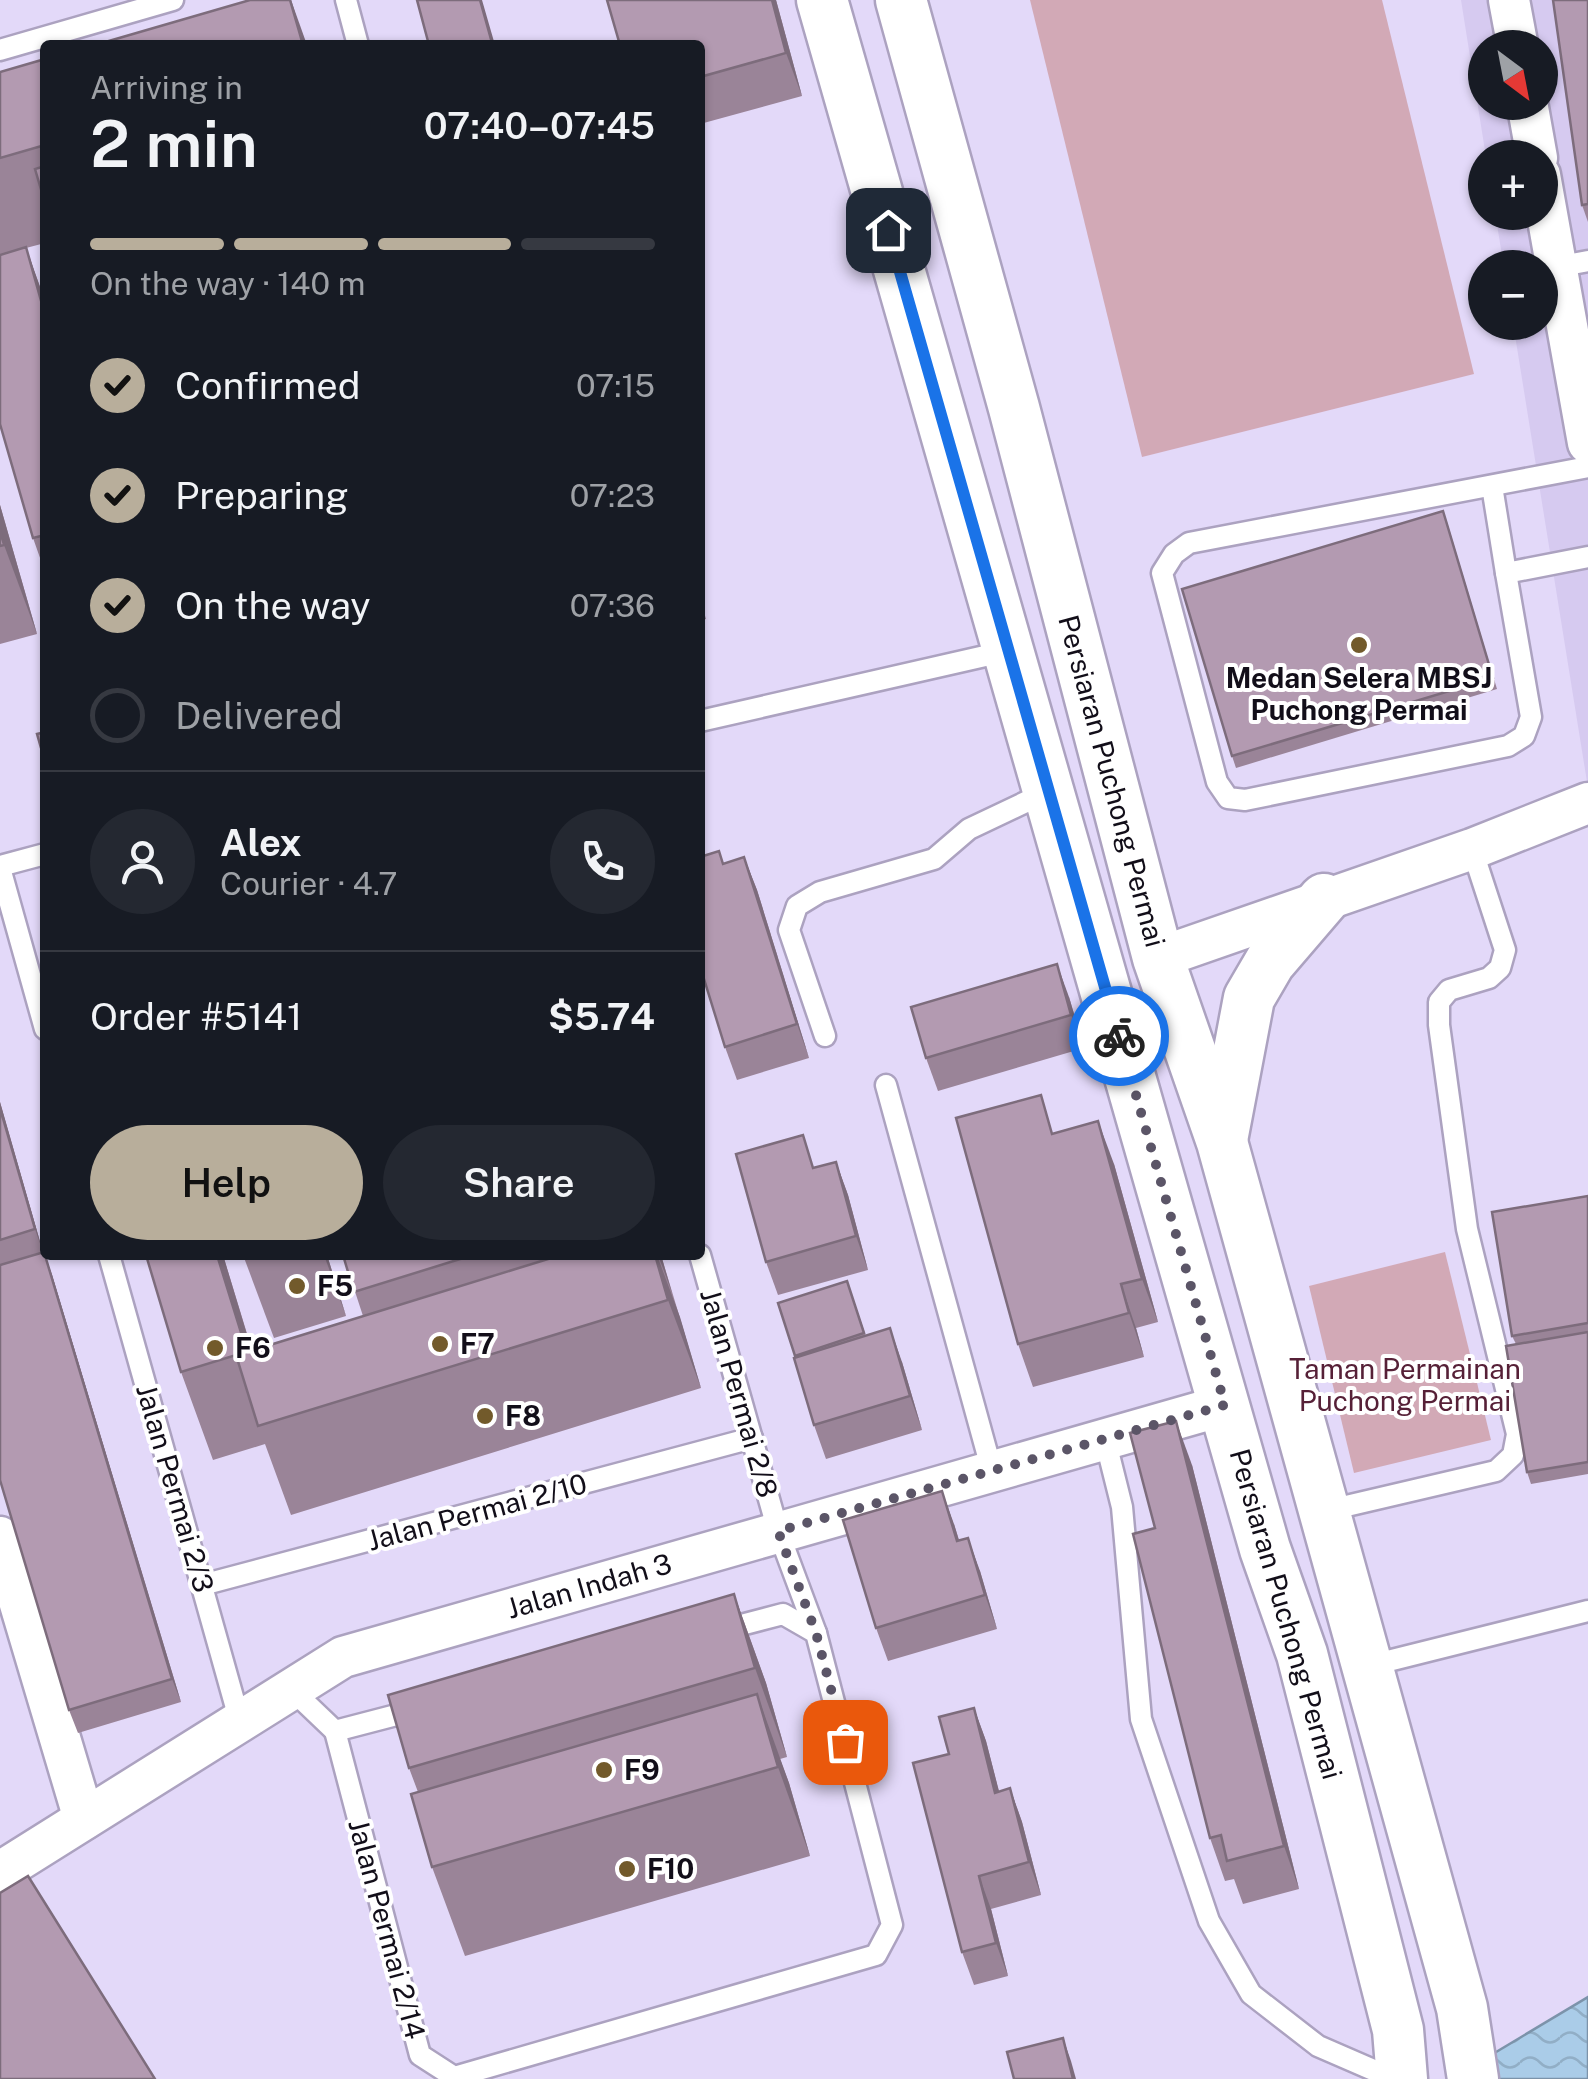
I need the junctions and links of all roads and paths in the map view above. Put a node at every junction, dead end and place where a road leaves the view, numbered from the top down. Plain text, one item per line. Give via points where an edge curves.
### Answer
1 (173, 0) edge
2 (346, 0) edge
3 (822, 0) edge
4 (901, 0) edge
5 (1510, 0) edge
6 (1515, 30) edge
7 (357, 40) edge
8 (0, 50) edge
9 (1558, 225) edge
10 (1572, 264) edge
11 (1588, 443) edge
12 (1588, 468) edge
13 (1492, 486) junction
14 (1588, 557) edge
15 (1506, 573) junction
16 (1008, 651) junction
17 (705, 720) edge
18 (1049, 792) junction
19 (1588, 802) edge
20 (1064, 846) junction
21 (1472, 849) junction
22 (40, 855) edge
23 (0, 867) edge
24 (1324, 899) junction
25 (1158, 958) junction
26 (40, 1011) edge
27 (824, 1036) dead end
28 (886, 1085) dead end
29 (1222, 1142) junction
30 (1154, 1157) junction
31 (1234, 1190) junction
32 (110, 1260) edge
33 (701, 1260) edge
34 (1225, 1405) junction
35 (752, 1438) junction
36 (1105, 1439) junction
37 (992, 1471) junction
38 (1324, 1510) junction
39 (778, 1531) junction
40 (0, 1537) edge
41 (1341, 1568) junction
42 (202, 1585) junction
43 (9, 1606) edge
44 (1588, 1611) edge
45 (816, 1633) junction
46 (1368, 1666) junction
47 (291, 1689) junction
48 (240, 1722) junction
49 (335, 1731) junction
50 (84, 1820) junction
51 (0, 1872) edge
52 (1470, 2064) edge
53 (1394, 2079) edge
54 (1402, 2079) edge

1 - 8 lane
2 - 7 lane
3 - 16 street, Persiaran Puchong Permai
4 - 25 street, Persiaran Puchong Permai
5 - 6 street
9 - 10 street
10 - 11 street
12 - 13 lane
13 - 15 lane
13 - 15 lane via 1189,543 1174,554 1162,573 1216,782 1228,798 1508,746 1524,736 1531,717
14 - 15 lane
16 - 17 lane
16 - 18 street, Persiaran Puchong Permai
18 - 20 street, Persiaran Puchong Permai
18 - 27 lane via 969,829 934,860 820,892 797,906 789,930
19 - 21 street
20 - 25 street via 1126,930
20 - 30 street, Persiaran Puchong Permai
21 - 24 street
21 - 38 lane via 1506,950 1488,978 1449,990 1438,1002 1439,1025 1467,1228 1518,1434 1512,1455 1496,1472
22 - 23 lane
23 - 26 lane
24 - 25 street
24 - 29 street via 1249,998
25 - 29 street, Persiaran Puchong Permai
25 - 30 street via 1164,1022
28 - 37 lane
29 - 31 street, Persiaran Puchong Permai
30 - 34 street, Persiaran Puchong Permai
31 - 34 street via 1244,1300
31 - 38 street, Persiaran Puchong Permai
32 - 42 lane, Jalan Permai 2/3
33 - 35 lane, Jalan Permai 2/8
34 - 36 street, Jalan Indah 3
34 - 41 street via 1270,1430
34 - 54 street, Persiaran Puchong Permai via 1302,1654 1398,2030
35 - 39 lane, Jalan Permai 2/8
35 - 42 lane, Jalan Permai 2/10
36 - 37 street, Jalan Indah 3
36 - 53 lane via 1122,1507 1141,1719 1209,1921 1251,1994 1318,2046
37 - 39 street, Jalan Indah 3
38 - 41 street, Persiaran Puchong Permai
39 - 45 lane, Jalan Permai 2/14
39 - 47 street, Jalan Indah 3 via 343,1657
40 - 43 street
41 - 46 street, Persiaran Puchong Permai
42 - 48 lane, Jalan Permai 2/3
43 - 50 street
44 - 46 lane
45 - 49 lane via 783,1614
45 - 49 lane, Jalan Permai 2/14 via 892,1925 876,1956 454,2077 420,2055
46 - 52 street, Persiaran Puchong Permai via 1462,2008
47 - 48 street, Jalan Indah 3
47 - 49 lane
48 - 50 street, Jalan Indah 3
50 - 51 street, Jalan Indah 3

